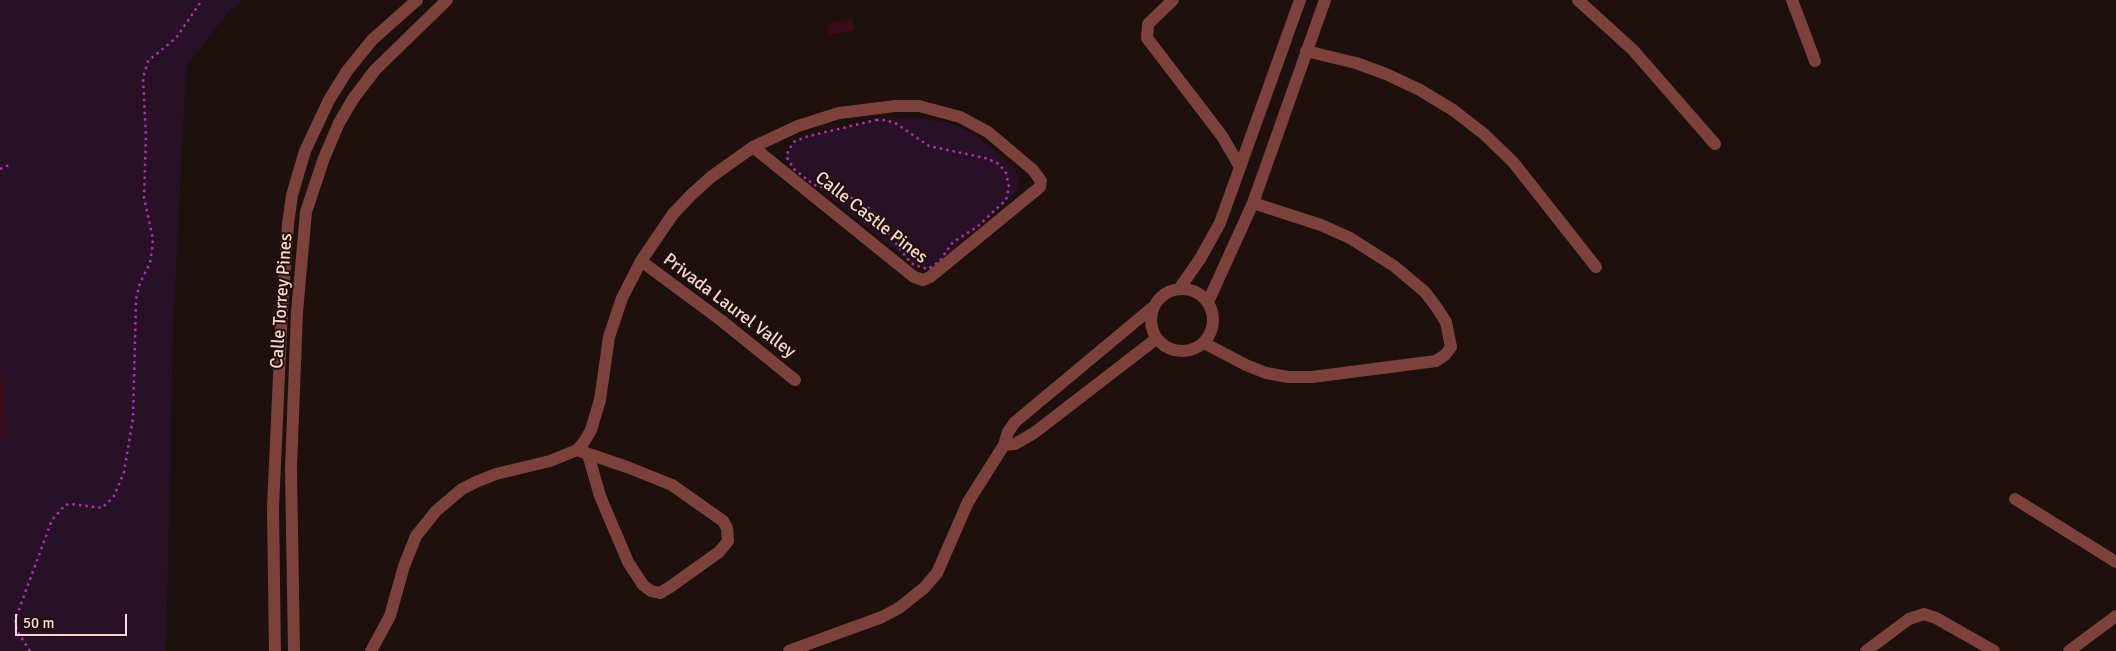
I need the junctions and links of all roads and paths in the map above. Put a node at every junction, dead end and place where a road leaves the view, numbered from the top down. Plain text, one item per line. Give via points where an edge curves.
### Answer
1 (202, 0) edge
2 (417, 0) edge
3 (447, 0) edge
4 (1173, 0) edge
5 (1300, 0) edge
6 (1325, 0) edge
7 (1578, 0) edge
8 (1792, 0) edge
9 (1306, 51) junction
10 (1815, 61) dead end
11 (1715, 144) dead end
12 (753, 147) junction
13 (9, 164) dead end
14 (1240, 167) junction
15 (0, 169) edge
16 (794, 170) joint
17 (1253, 203) junction
18 (641, 261) junction
19 (1596, 267) dead end
20 (1179, 289) junction
21 (1208, 302) junction
22 (1153, 307) junction
23 (1156, 338) junction
24 (1204, 343) junction
25 (796, 380) dead end
26 (1004, 445) junction
27 (582, 452) junction
28 (2015, 499) dead end
29 (2116, 562) edge
30 (2116, 616) edge
31 (30, 651) edge
32 (275, 651) edge
33 (294, 651) edge
34 (371, 651) edge
35 (789, 651) edge
36 (1866, 651) edge
37 (1994, 651) edge
38 (2069, 651) edge

1 - 31 path via 176,38 148,61 143,78 146,136 144,198 153,239 136,299 133,418 124,472 114,496 102,508 65,505 52,520 14,620
2 - 32 street, Calle Torrey Pines via 372,40 347,71 308,144 292,195 283,289 273,508
3 - 33 street, Calle Torrey Pines via 387,57 353,99 324,158 306,212 297,312 291,468
4 - 14 street via 1148,24 1147,38 1222,136
5 - 14 street
6 - 9 street
7 - 11 street via 1633,50
8 - 10 street
9 - 17 street
9 - 19 street via 1386,74 1453,110 1513,162
12 - 12 street, Calle Castle Pines via 798,126 839,113 919,106 960,117 988,132 1033,170 1041,181 1040,187 930,278 923,280 914,277
12 - 18 street, Calle Castle Pines via 691,194
13 - 15 path
14 - 20 street via 1212,240
16 - 16 path via 814,186 842,192 870,209 910,262 928,269 939,262 952,242 977,227 1006,200 1009,188 1006,173 999,164 929,146 886,120 794,142 787,158
17 - 21 street
17 - 24 street via 1321,225 1350,238 1394,266 1425,292 1437,308 1446,322 1451,347 1436,362 1312,378 1266,373
18 - 25 street, Privada Laurel Valley
18 - 27 street, Calle Castle Pines via 622,298 608,337 596,417
20 - 21 street via 1200,294
20 - 22 street via 1168,292
21 - 24 street via 1213,323 1211,334
22 - 23 street via 1151,318
22 - 26 street via 1020,417 1008,432
23 - 24 street via 1174,351 1190,350
23 - 26 street via 1034,433 1015,444
26 - 35 street via 968,502 937,573 924,588 906,604 882,617
27 - 27 street via 628,562 643,585 651,591 660,592 670,587 719,552 728,541 723,521 672,485
27 - 34 street via 476,482 462,489 436,511 416,536 390,616
28 - 29 street
30 - 38 street
36 - 37 street via 1909,620 1924,614

